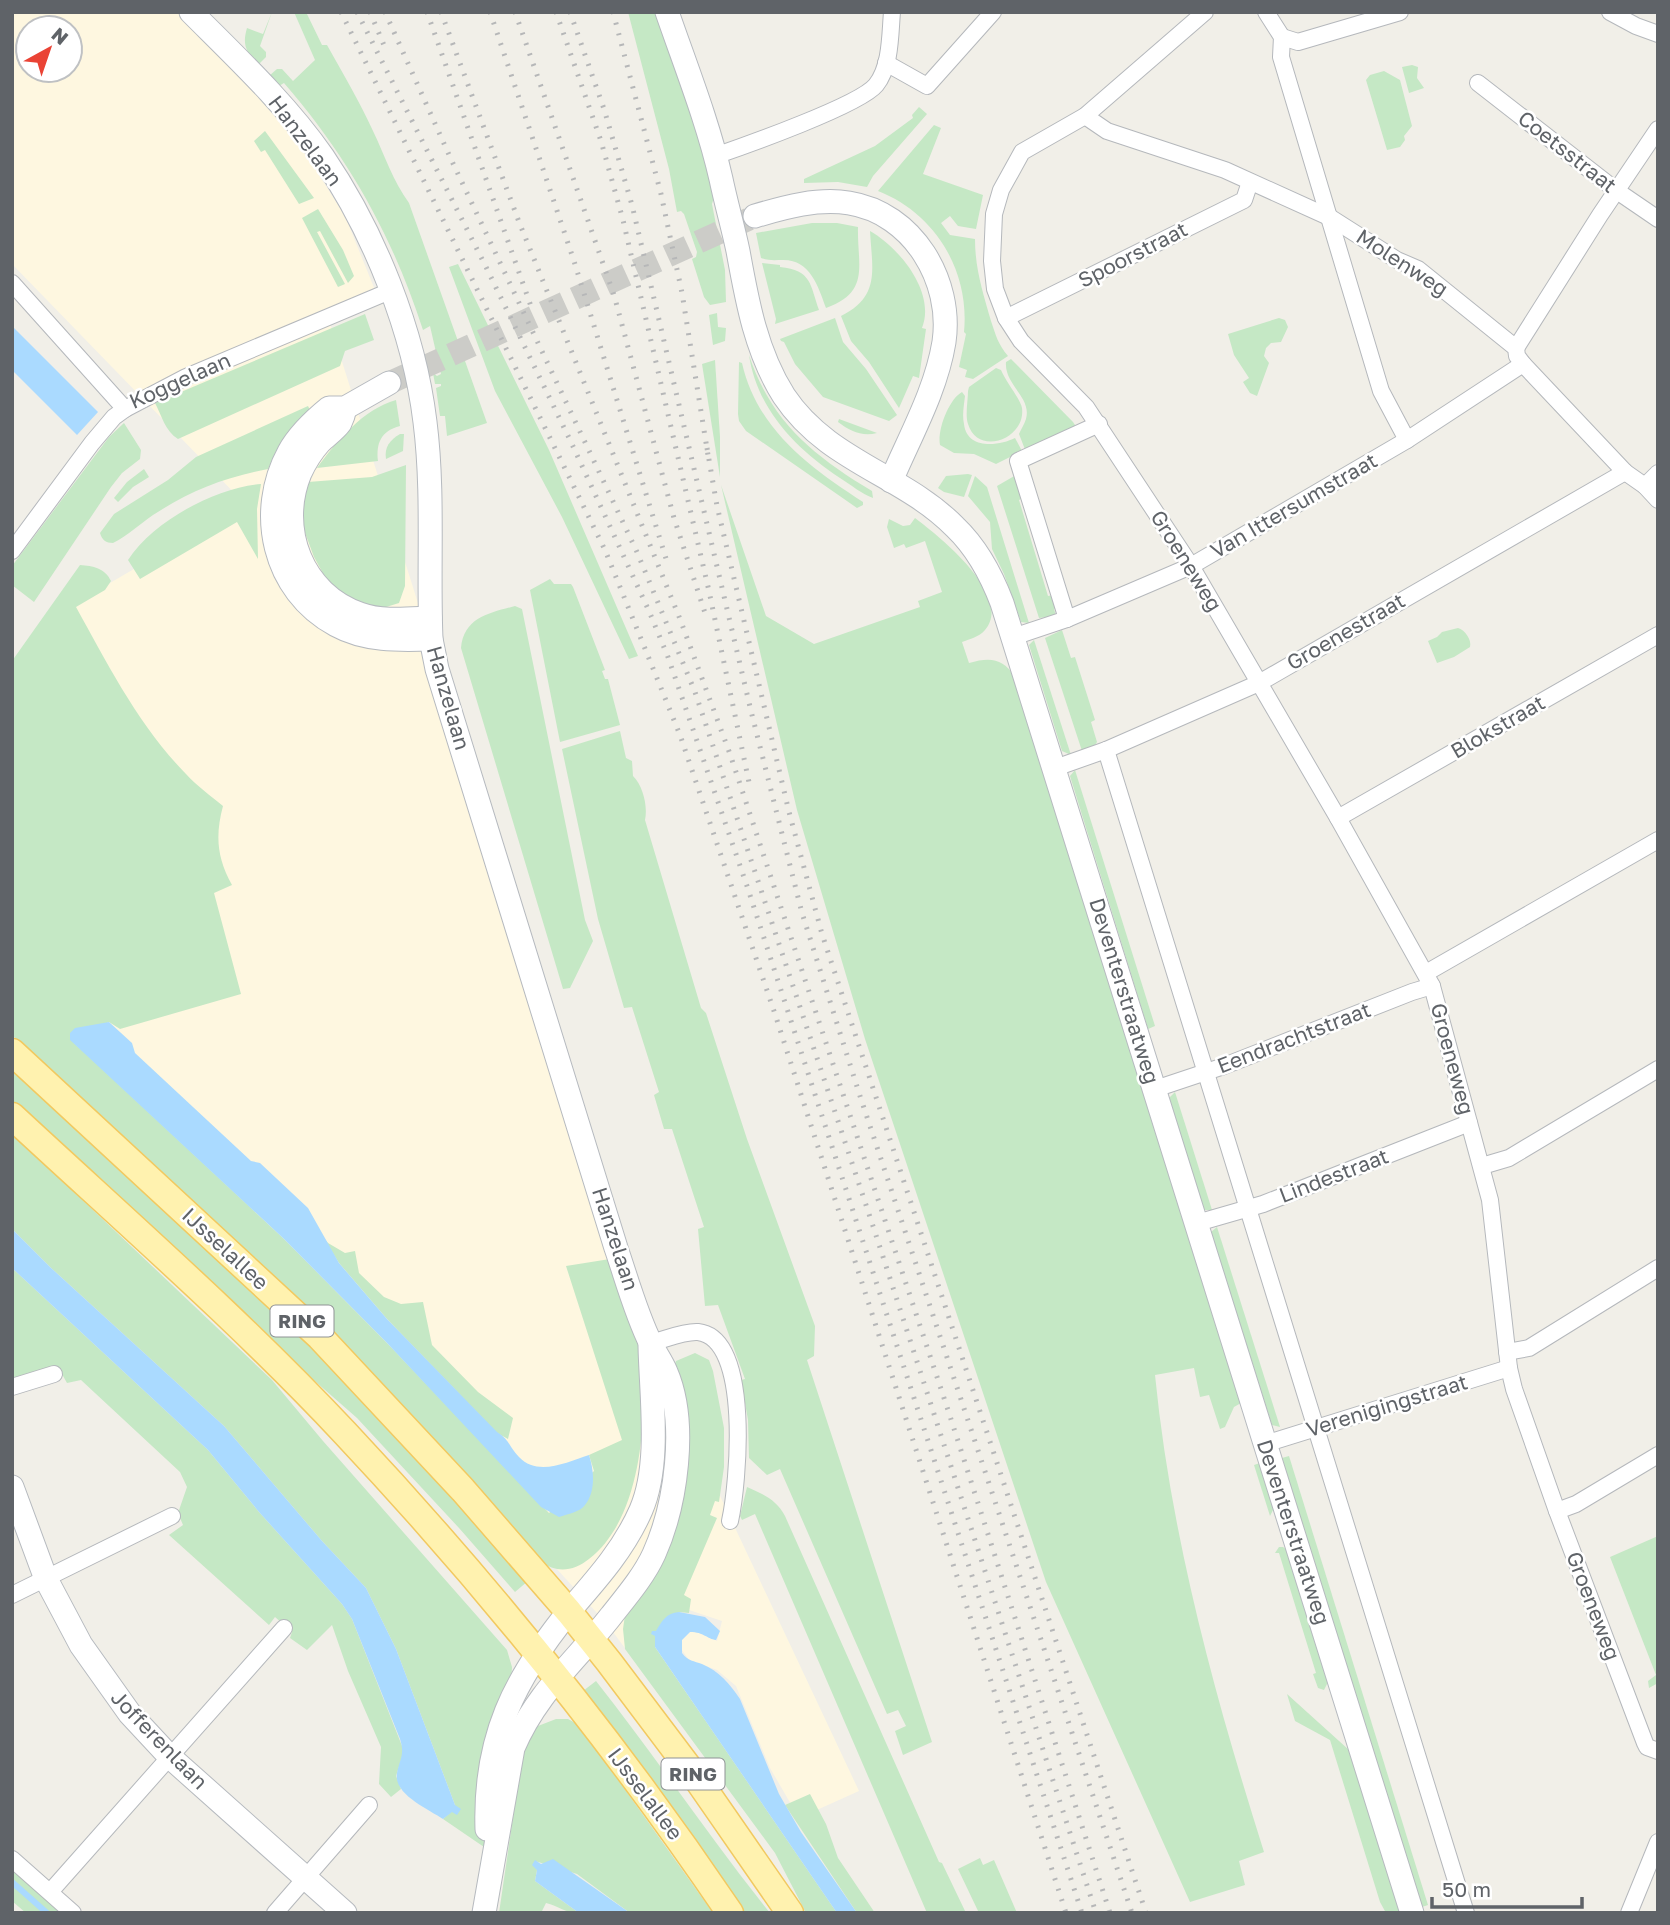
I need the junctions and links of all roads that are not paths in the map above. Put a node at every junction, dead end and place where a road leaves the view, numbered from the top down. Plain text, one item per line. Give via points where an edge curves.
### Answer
1 (191, 12) edge
2 (667, 12) edge
3 (892, 12) edge
4 (993, 12) edge
5 (1205, 12) edge
6 (1265, 12) edge
7 (1400, 12) edge
8 (1610, 12) edge
9 (1658, 34) edge
10 (1282, 37) junction
11 (886, 63) junction
12 (1478, 83) dead end
13 (1085, 116) junction
14 (1658, 129) edge
15 (715, 156) junction
16 (1250, 183) junction
17 (1617, 191) junction
18 (755, 216) tunnel mouth
19 (1331, 218) junction
20 (1658, 219) edge
21 (12, 283) edge
22 (390, 291) junction
23 (1006, 318) junction
24 (1516, 348) junction
25 (1523, 364) junction
26 (389, 383) tunnel mouth
27 (125, 409) junction
28 (1098, 424) junction
29 (1407, 440) junction
30 (1625, 472) junction
31 (1658, 473) edge
32 (891, 481) junction
33 (1645, 486) junction
34 (1658, 500) edge
35 (12, 551) edge
36 (1191, 566) junction
37 (1067, 619) junction
38 (430, 628) junction
39 (1658, 635) edge
40 (1013, 637) junction
41 (1259, 684) junction
42 (1107, 750) junction
43 (1055, 768) junction
44 (1338, 818) junction
45 (1658, 840) edge
46 (1429, 980) junction
47 (12, 1052) edge
48 (1658, 1069) edge
49 (1206, 1073) junction
50 (1155, 1089) junction
51 (12, 1116) edge
52 (1469, 1123) junction
53 (1482, 1166) junction
54 (1247, 1209) junction
55 (1196, 1223) junction
56 (1658, 1268) edge
57 (650, 1343) junction
58 (1508, 1360) junction
59 (54, 1374) dead end
60 (12, 1387) edge
61 (1316, 1428) junction
62 (1265, 1444) junction
63 (1658, 1455) edge
64 (12, 1487) edge
65 (1557, 1511) junction
66 (172, 1516) dead end
67 (730, 1521) dead end
68 (46, 1579) junction
69 (12, 1595) edge
70 (569, 1612) junction
71 (284, 1628) dead end
72 (592, 1640) junction
73 (536, 1654) junction
74 (556, 1677) junction
75 (1658, 1751) edge
76 (170, 1757) junction
77 (369, 1805) dead end
78 (1658, 1842) edge
79 (12, 1859) edge
80 (494, 1867) junction
81 (304, 1878) junction
82 (50, 1892) junction
83 (73, 1913) edge
84 (275, 1913) edge
85 (345, 1913) edge
86 (484, 1913) edge
87 (730, 1913) edge
88 (790, 1913) edge
89 (1412, 1913) edge
90 (1466, 1913) edge
91 (1629, 1913) edge

1 - 22 street, Hanzelaan via 286,110 322,156 376,253
2 - 15 street, Deventerstraatweg
3 - 11 street
4 - 11 street via 928,86
5 - 13 street
6 - 10 street
7 - 10 street via 1297,41
8 - 9 street
10 - 19 street via 1281,57
11 - 15 street via 876,85 861,97
12 - 17 street, Coetsstraat
13 - 16 street, Molenweg via 1107,131 1225,170
13 - 23 street, Groeneweg via 1022,152 1001,190 994,214 992,261 995,289
14 - 17 street
15 - 32 street, Deventerstraatweg via 766,363 809,426 852,460
16 - 19 street, Molenweg
16 - 23 street, Spoorstraat via 1244,200
17 - 20 street, Coetsstraat
17 - 24 street
18 - 32 street via 806,203 858,205 909,234 928,258 942,292 944,342 935,378
19 - 24 street, Molenweg via 1418,269
19 - 29 street via 1381,391
21 - 27 street, Koggelaan
22 - 27 street, Koggelaan via 186,377
22 - 38 street, Hanzelaan via 407,334 425,426
23 - 28 street, Groeneweg via 1021,341
24 - 25 street, Molenweg
25 - 29 street, Van Ittersumstraat
25 - 30 street, Molenweg
26 - 38 street via 345,408 329,408 293,445 281,467 271,508 274,538 289,580 307,603 338,626 386,639
27 - 35 street via 97,437
28 - 36 street, Groeneweg
28 - 37 street via 1018,461
29 - 36 street, Van Ittersumstraat
30 - 33 street, Molenweg
30 - 41 street, Groenestraat
31 - 33 street
32 - 40 street, Deventerstraatweg via 940,513 968,540 992,578
33 - 34 street, Molenweg
36 - 37 street, Van Ittersumstraat
36 - 41 street, Groeneweg
37 - 40 street, Van Ittersumstraat
38 - 57 street, Hanzelaan via 437,669 616,1248
39 - 44 street, Blokstraat
40 - 43 street, Deventerstraatweg
41 - 42 street, Groenestraat
41 - 44 street, Groeneweg
42 - 43 street, Groenestraat
42 - 49 street
43 - 50 street, Deventerstraatweg
44 - 46 street, Groeneweg
45 - 46 street, Eendrachtstraat
46 - 49 street, Eendrachtstraat via 1412,992
46 - 52 street, Groeneweg
47 - 70 main road, IJsselallee / RING via 320,1337
48 - 53 street via 1509,1158
49 - 50 street, Eendrachtstraat
49 - 54 street
50 - 55 street, Deventerstraatweg
51 - 73 main road, IJsselallee / RING via 175,1266 342,1430 438,1535
52 - 53 street, Groeneweg
52 - 54 street, Lindestraat
53 - 58 street, Groeneweg
54 - 55 street, Lindestraat
54 - 61 street
55 - 62 street, Deventerstraatweg
56 - 58 street, Verenigingstraat
57 - 67 street via 698,1332 711,1337 725,1353 732,1372 738,1468
57 - 70 street, Hanzelaan via 652,1469 642,1508 610,1564
57 - 72 street, Hanzelaan via 667,1373 675,1405 678,1444 672,1497 648,1566
58 - 61 street, Verenigingstraat
58 - 65 street, Groeneweg
59 - 60 street
61 - 62 street, Verenigingstraat
61 - 90 street
62 - 89 street, Deventerstraatweg
63 - 65 street
64 - 68 street, Jofferenlaan
65 - 75 street, Groeneweg via 1645,1743
66 - 68 street
68 - 69 street
68 - 76 street, Jofferenlaan via 102,1678
70 - 72 main road, IJsselallee / RING
70 - 73 street
71 - 76 street
72 - 74 street
72 - 88 main road, IJsselallee / RING
73 - 74 main road, IJsselallee / RING
73 - 80 street via 496,1736 487,1827
74 - 80 street via 513,1748
74 - 87 main road, IJsselallee / RING
76 - 81 street, Jofferenlaan
76 - 82 street
77 - 81 street
78 - 91 street
79 - 82 street
80 - 86 street
81 - 84 street
81 - 85 street, Jofferenlaan
82 - 83 street

